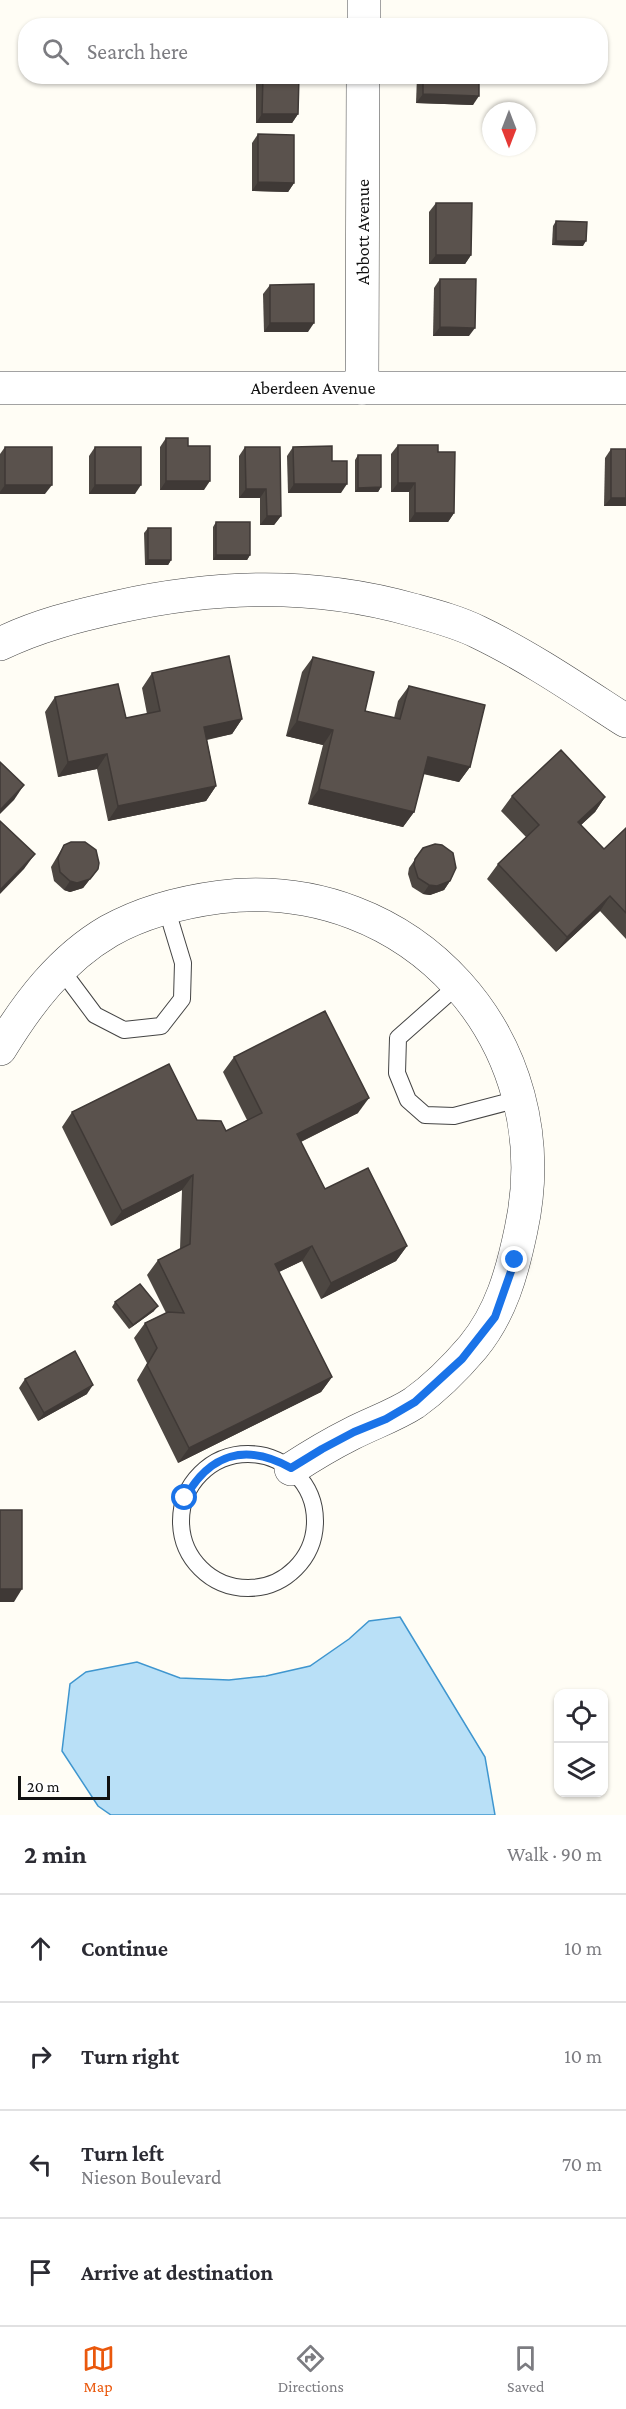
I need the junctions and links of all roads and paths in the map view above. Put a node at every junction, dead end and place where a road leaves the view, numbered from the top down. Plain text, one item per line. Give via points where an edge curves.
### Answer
1 (364, 0) edge
2 (364, 18) edge
3 (363, 84) edge
4 (0, 388) edge
5 (362, 388) junction
6 (626, 388) edge
7 (0, 644) edge
8 (626, 722) edge
9 (166, 907) junction
10 (60, 968) junction
11 (459, 984) junction
12 (0, 1049) edge
13 (519, 1099) junction
14 (291, 1468) junction

1 - 2 street
3 - 5 street, Abbott Avenue
4 - 5 street, Aberdeen Avenue
5 - 6 street, Aberdeen Avenue
7 - 8 street via 71,617 160,598 229,590 335,592 398,606 477,632 519,653
9 - 10 street via 109,932
9 - 10 lane via 183,963 182,999 161,1026 124,1030 95,1015
9 - 11 street via 265,894 322,902 374,920 397,933
10 - 12 street
11 - 13 street via 500,1044
11 - 13 lane via 398,1038 397,1073 408,1100 425,1115 454,1116
13 - 14 street via 530,1167 528,1198 515,1260 495,1317 462,1359 415,1402
14 - 14 lane via 306,1486 315,1508 315,1531 308,1553 294,1571 274,1583 251,1588 228,1586 207,1575 184,1540 181,1519 185,1498 195,1480 211,1465 230,1456 252,1454

